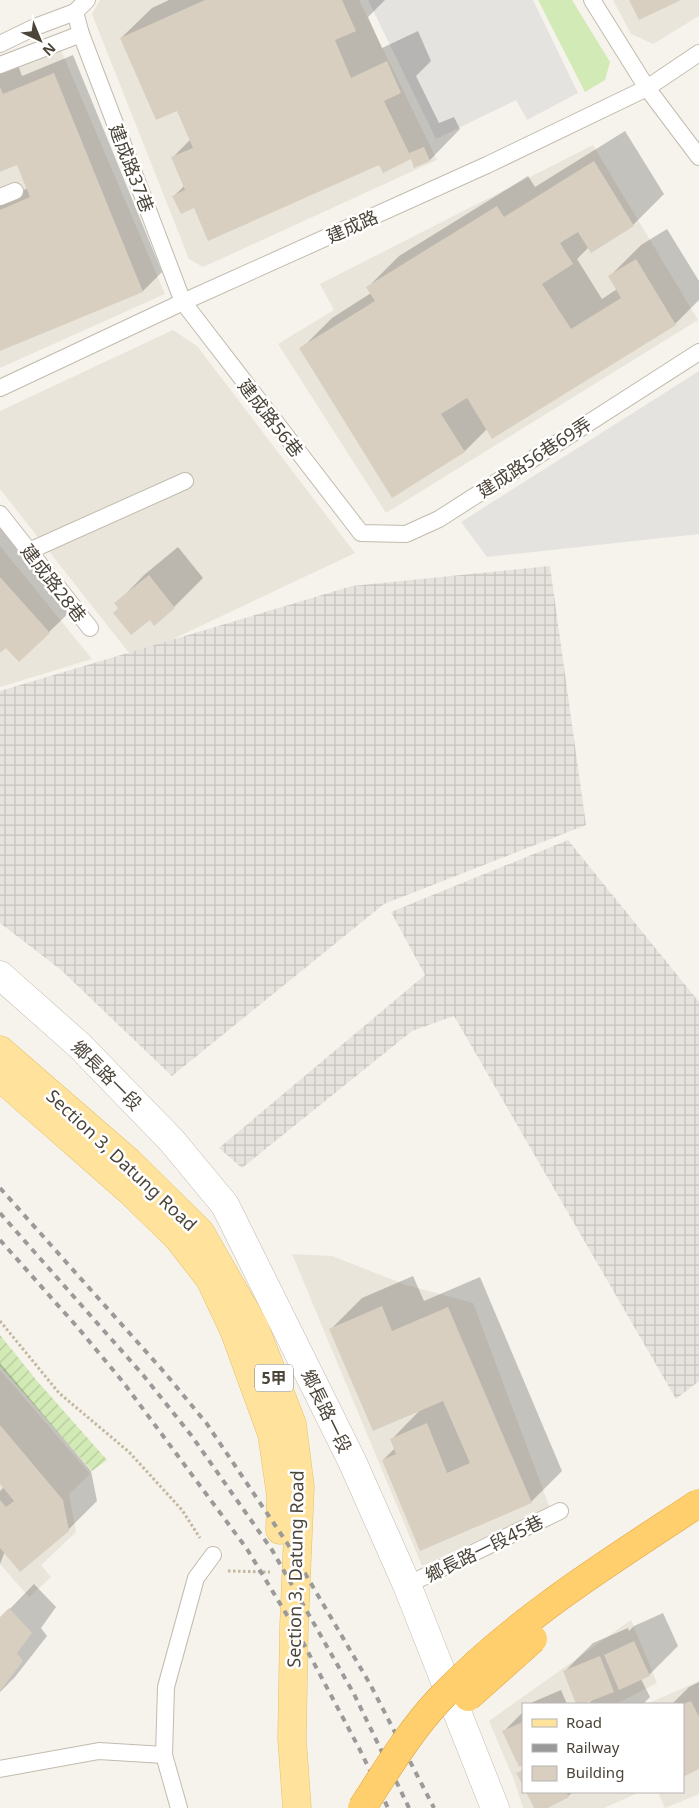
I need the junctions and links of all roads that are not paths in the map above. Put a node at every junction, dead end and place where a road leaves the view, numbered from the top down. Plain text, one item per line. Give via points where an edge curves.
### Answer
1 (87, 0) edge
2 (592, 0) edge
3 (75, 12) junction
4 (80, 34) junction
5 (0, 44) edge
6 (699, 53) edge
7 (0, 65) edge
8 (647, 88) junction
9 (699, 157) edge
10 (183, 302) junction
11 (699, 352) edge
12 (0, 388) edge
13 (185, 482) dead end
14 (0, 514) edge
15 (361, 533) joint
16 (29, 551) junction
17 (90, 628) dead end
18 (0, 975) edge
19 (0, 1050) edge
20 (0, 1077) edge
21 (699, 1503) edge
22 (560, 1512) dead end
23 (699, 1522) edge
24 (213, 1555) road end
25 (407, 1585) junction
26 (164, 1755) junction
27 (0, 1769) edge
28 (179, 1808) edge
29 (278, 1808) edge
30 (297, 1808) edge
31 (362, 1808) edge
32 (382, 1808) edge
33 (495, 1808) edge

1 - 3 lane
2 - 8 lane
3 - 4 lane, 建成路37巷
3 - 5 lane via 34,26
4 - 7 lane
4 - 10 lane, 建成路37巷
6 - 8 lane, 建成路
8 - 9 lane
8 - 10 lane, 建成路 via 487,165
10 - 12 lane, 建成路
10 - 15 lane, 建成路56巷
11 - 15 lane, 建成路56巷69弄 via 439,519 406,534
13 - 16 lane
14 - 16 lane, 建成路28巷
16 - 17 lane, 建成路28巷
18 - 25 street, 鄉長路一段 via 87,1053 172,1141 225,1205 352,1461
19 - 30 main road, Section 3, Datung Road / 5甲 via 130,1162 200,1232 254,1326 292,1424 300,1487 292,1739
20 - 29 main road, Section 3, Datung Road / 5甲 via 132,1192 178,1238 210,1279 234,1330 272,1434 281,1496 275,1741
21 - 31 highway, bridge via 548,1603 487,1653 438,1701 395,1757
22 - 25 lane, 鄉長路一段45巷
23 - 32 highway, bridge via 614,1578 526,1644 450,1715
24 - 26 lane via 196,1578 166,1687
25 - 33 street, 鄉長路一段
26 - 27 lane via 99,1751
26 - 28 lane

